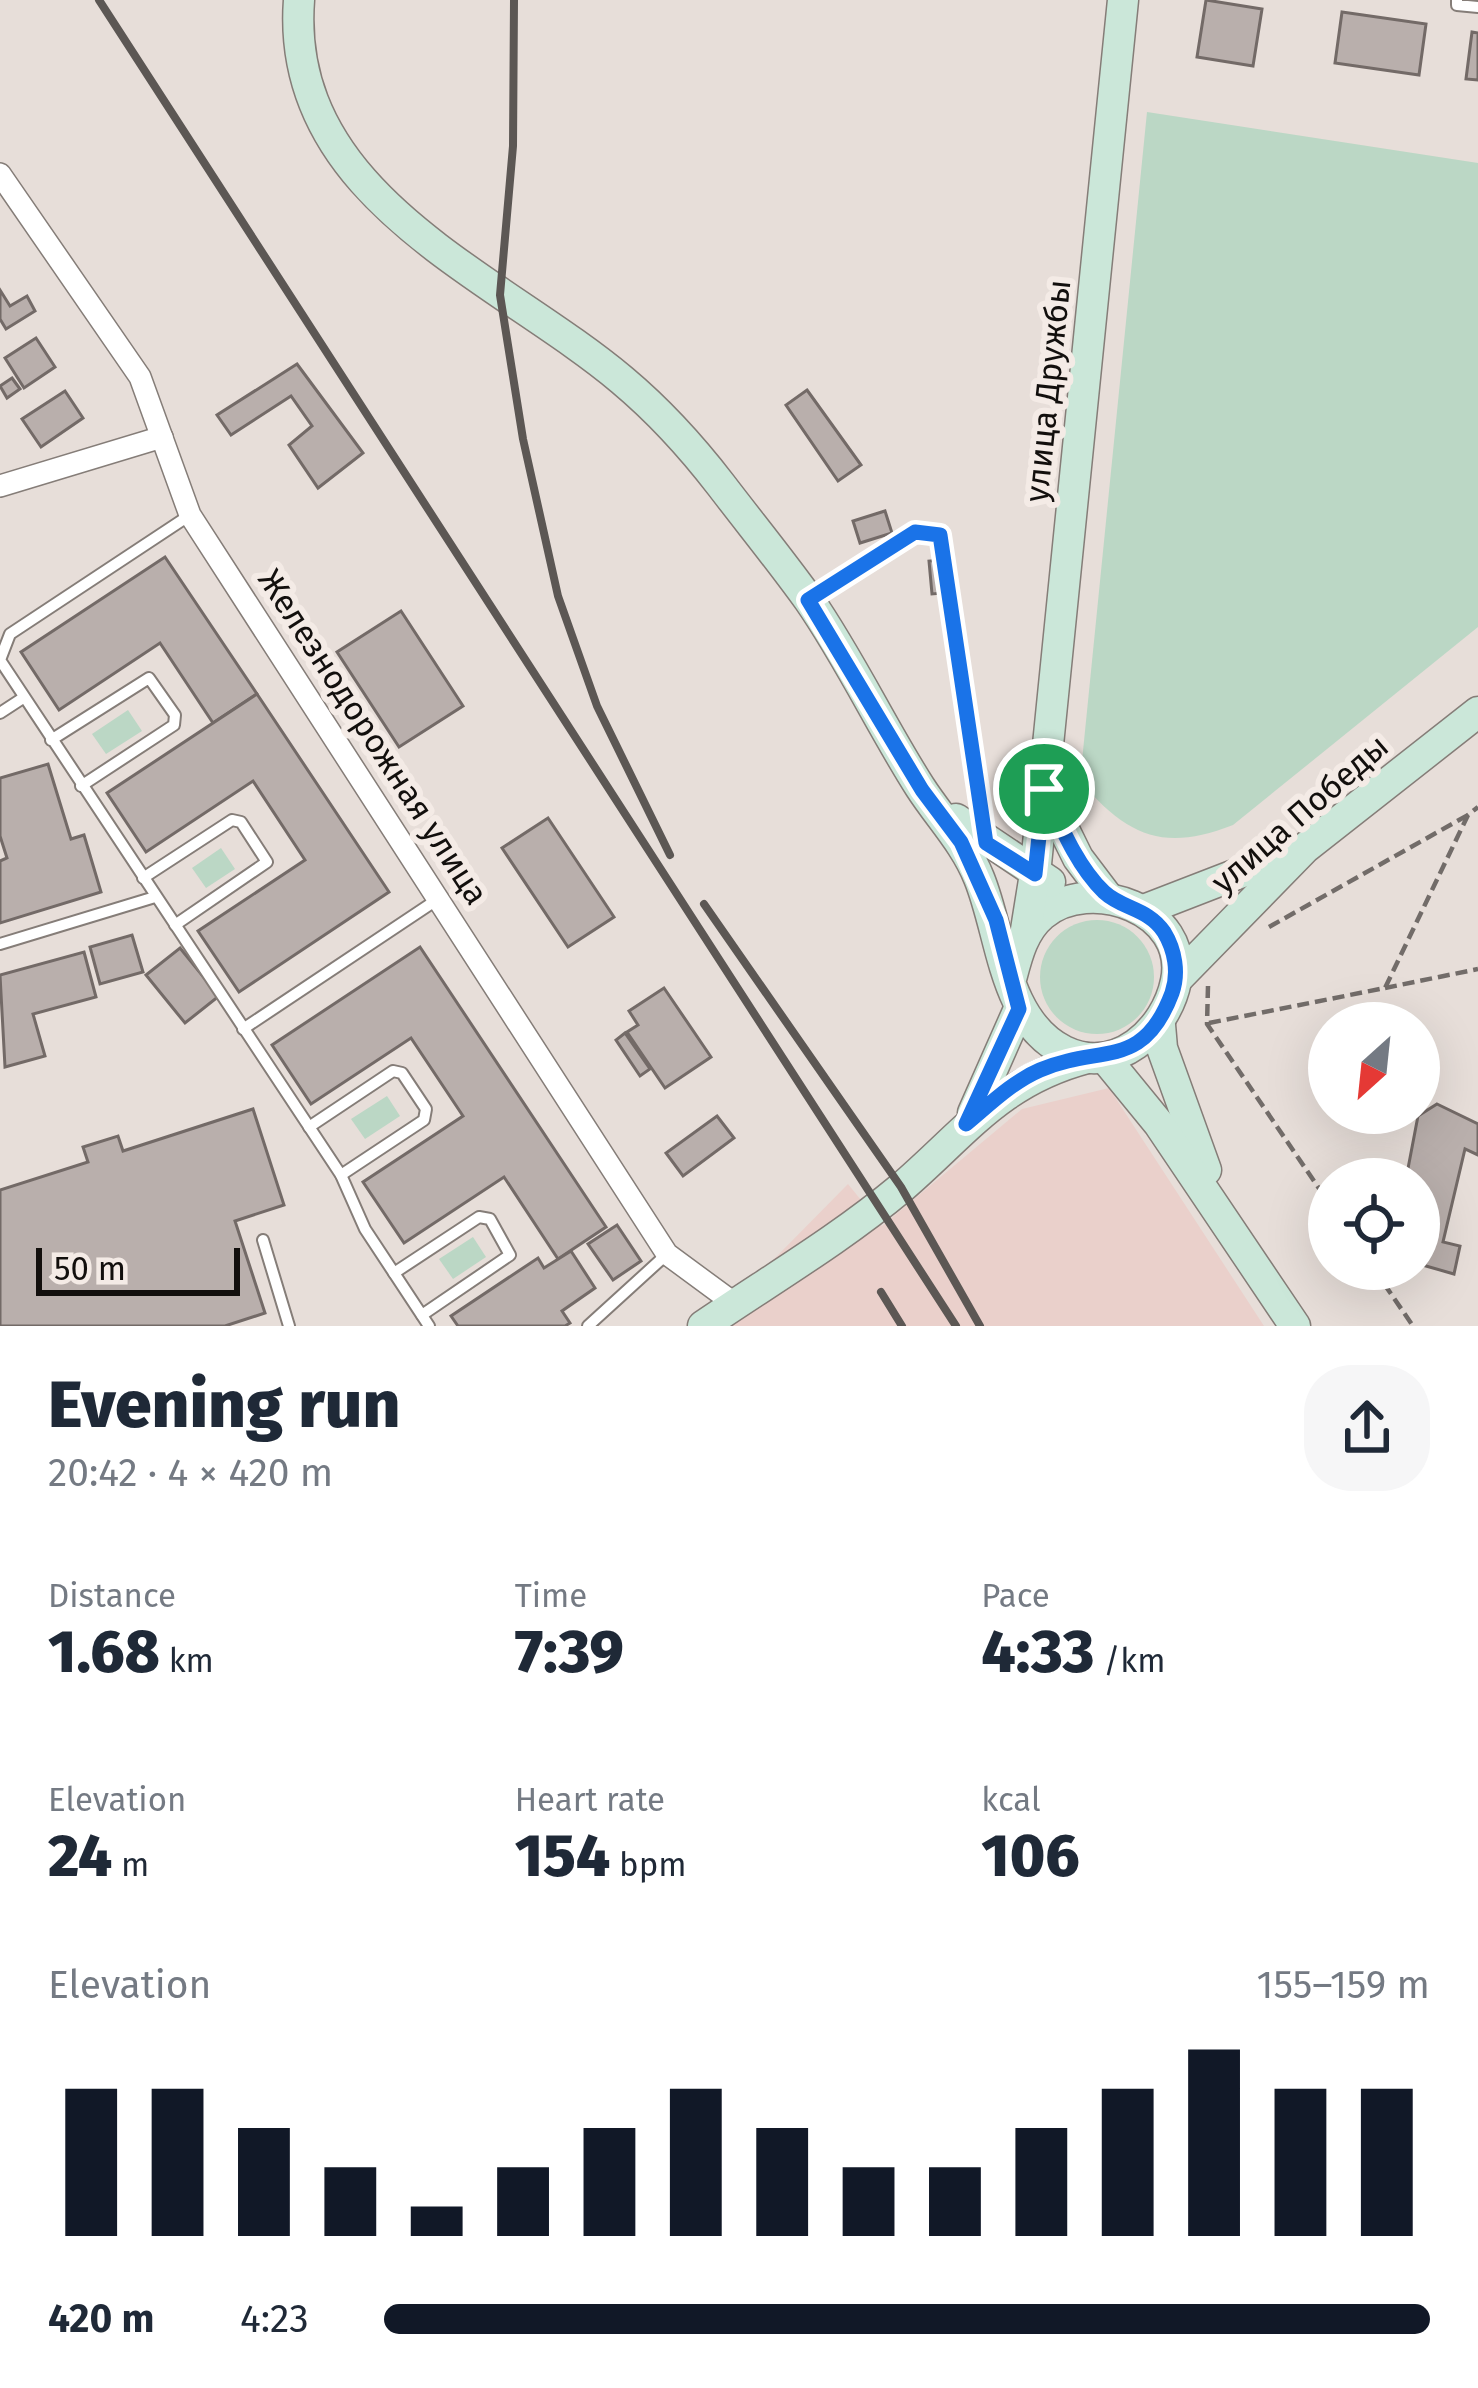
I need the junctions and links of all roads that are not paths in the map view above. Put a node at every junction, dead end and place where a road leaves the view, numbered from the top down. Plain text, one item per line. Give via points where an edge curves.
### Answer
1 (299, 0) edge
2 (1123, 0) edge
3 (1457, 0) edge
4 (1478, 7) edge
5 (0, 174) edge
6 (162, 437) junction
7 (0, 486) edge
8 (190, 515) junction
9 (808, 600) junction
10 (23, 698) junction
11 (1478, 712) edge
12 (0, 713) edge
13 (51, 740) junction
14 (82, 786) junction
15 (1044, 789) junction
16 (922, 790) junction
17 (986, 843) junction
18 (1305, 848) junction
19 (1035, 874) junction
20 (143, 878) junction
21 (1091, 896) junction
22 (155, 897) junction
23 (438, 899) junction
24 (1144, 910) junction
25 (175, 925) junction
26 (1024, 936) junction
27 (0, 944) edge
28 (1177, 979) junction
29 (1015, 994) junction
30 (1160, 1025) junction
31 (243, 1028) junction
32 (1096, 1058) junction
33 (966, 1124) junction
34 (309, 1127) junction
35 (341, 1175) junction
36 (1225, 1220) junction
37 (263, 1240) dead end
38 (667, 1254) junction
39 (394, 1273) junction
40 (735, 1304) junction
41 (426, 1321) edge
42 (289, 1326) edge
43 (588, 1326) edge
44 (703, 1326) edge
45 (1295, 1326) edge

1 - 9 main road via 296,46 332,140 409,231 619,377 672,425
2 - 15 main road, улица Дружбы
3 - 4 lane
5 - 6 street, Железнодорожная улица via 140,377
6 - 7 street
6 - 8 street, Железнодорожная улица
8 - 10 lane via 10,634 0,660
8 - 23 street, Железнодорожная улица
9 - 16 main road
9 - 17 lane via 915,532 940,535
10 - 12 lane
10 - 13 lane
11 - 18 main road, улица Победы
13 - 14 lane
13 - 14 lane via 148,678 176,715
14 - 20 lane
15 - 19 main road, улица Дружбы
15 - 21 main road
16 - 17 main road
16 - 29 main road via 977,872
17 - 19 main road
18 - 24 main road
18 - 28 main road, улица Победы
19 - 21 main road
19 - 26 main road, улица Дружбы
20 - 22 lane
20 - 25 lane via 232,820 254,840 264,866
21 - 24 main road
21 - 26 main road via 1042,914
22 - 25 lane
22 - 27 lane
23 - 31 lane
23 - 38 street, Железнодорожная улица
24 - 28 main road via 1164,932
25 - 31 lane
26 - 29 main road
28 - 30 main road
29 - 32 main road via 1041,1036
29 - 33 main road
30 - 32 main road via 1138,1044
30 - 36 main road
31 - 34 lane
32 - 33 main road via 1041,1070
32 - 36 main road via 1160,1124
33 - 40 main road via 901,1187
34 - 35 lane
34 - 35 lane via 393,1071 402,1073 426,1109 424,1120
35 - 39 lane
36 - 45 main road
37 - 42 lane
38 - 40 street, Железнодорожная улица
38 - 43 lane
39 - 41 lane
39 - 41 lane via 478,1217 500,1234 507,1259
40 - 44 main road

